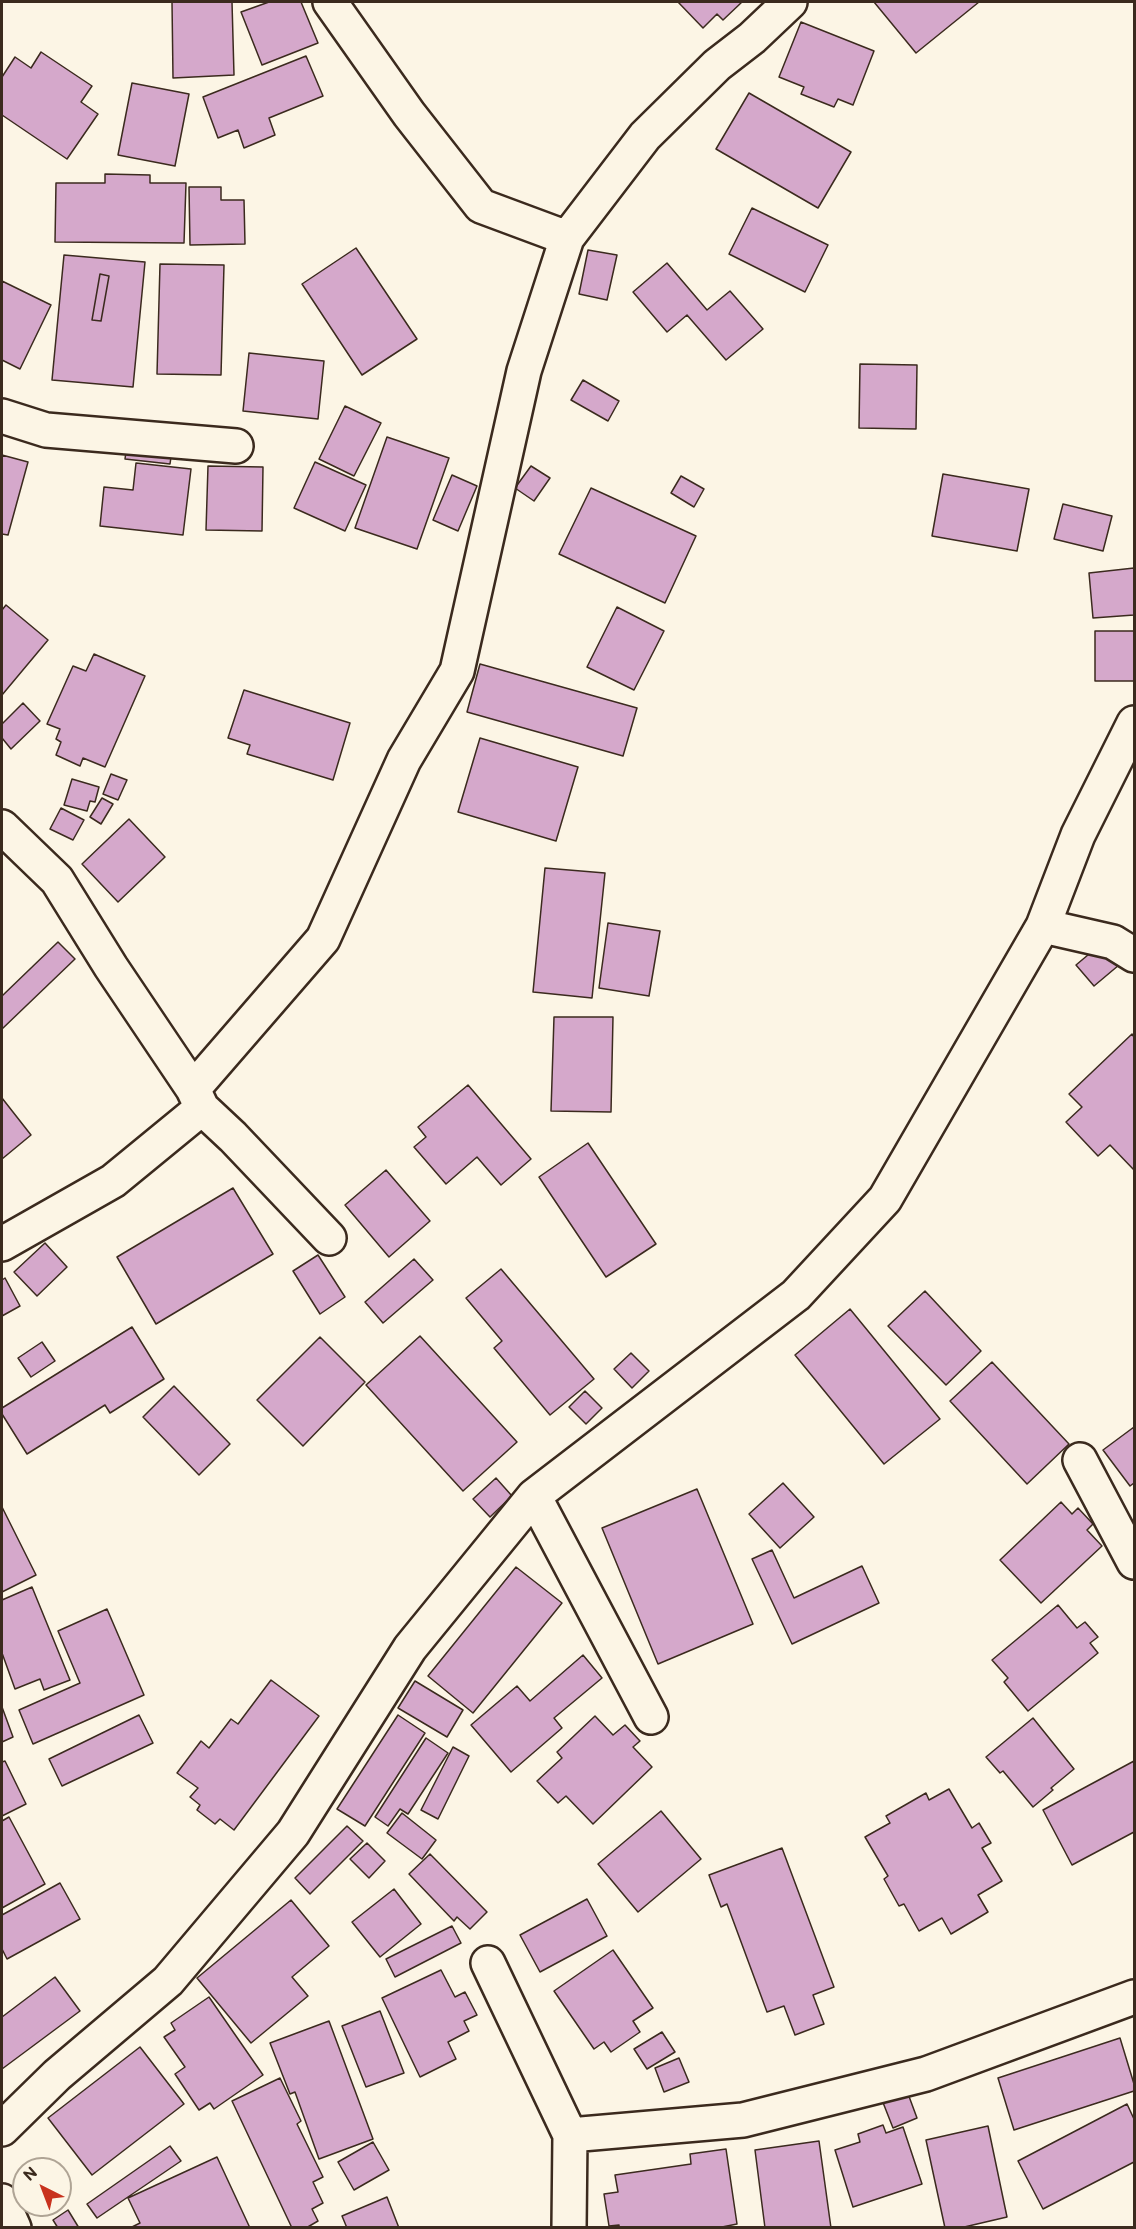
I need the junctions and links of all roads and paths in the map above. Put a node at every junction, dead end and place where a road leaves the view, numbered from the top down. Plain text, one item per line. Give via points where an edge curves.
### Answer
1 (330, 2) edge
2 (790, 2) edge
3 (567, 238) junction
4 (2, 416) edge
5 (236, 446) dead end
6 (1134, 723) edge
7 (2, 828) edge
8 (1043, 926) junction
9 (1134, 955) edge
10 (198, 1098) junction
11 (329, 1238) dead end
12 (2, 1244) edge
13 (1080, 1460) dead end
14 (534, 1496) junction
15 (1134, 1562) edge
16 (651, 1717) dead end
17 (489, 1963) dead end
18 (1134, 1997) edge
19 (2, 2129) edge
20 (570, 2135) junction
21 (2, 2201) edge
22 (14, 2228) edge
23 (569, 2228) edge

1 - 3 street via 409,114 481,206
2 - 3 street via 717,65 645,136
3 - 10 street via 524,371 457,671 404,760 323,939
4 - 5 street via 46,430
6 - 8 street via 1078,835
7 - 10 street via 57,880
8 - 9 street via 1113,942
8 - 14 street via 885,1199 796,1295
10 - 11 street
10 - 12 street via 113,1180
13 - 15 street
14 - 16 street
14 - 19 street via 410,1648 293,1833 168,1981 57,2075
17 - 20 street
18 - 20 street via 926,2073 743,2120
20 - 23 street
21 - 22 street

